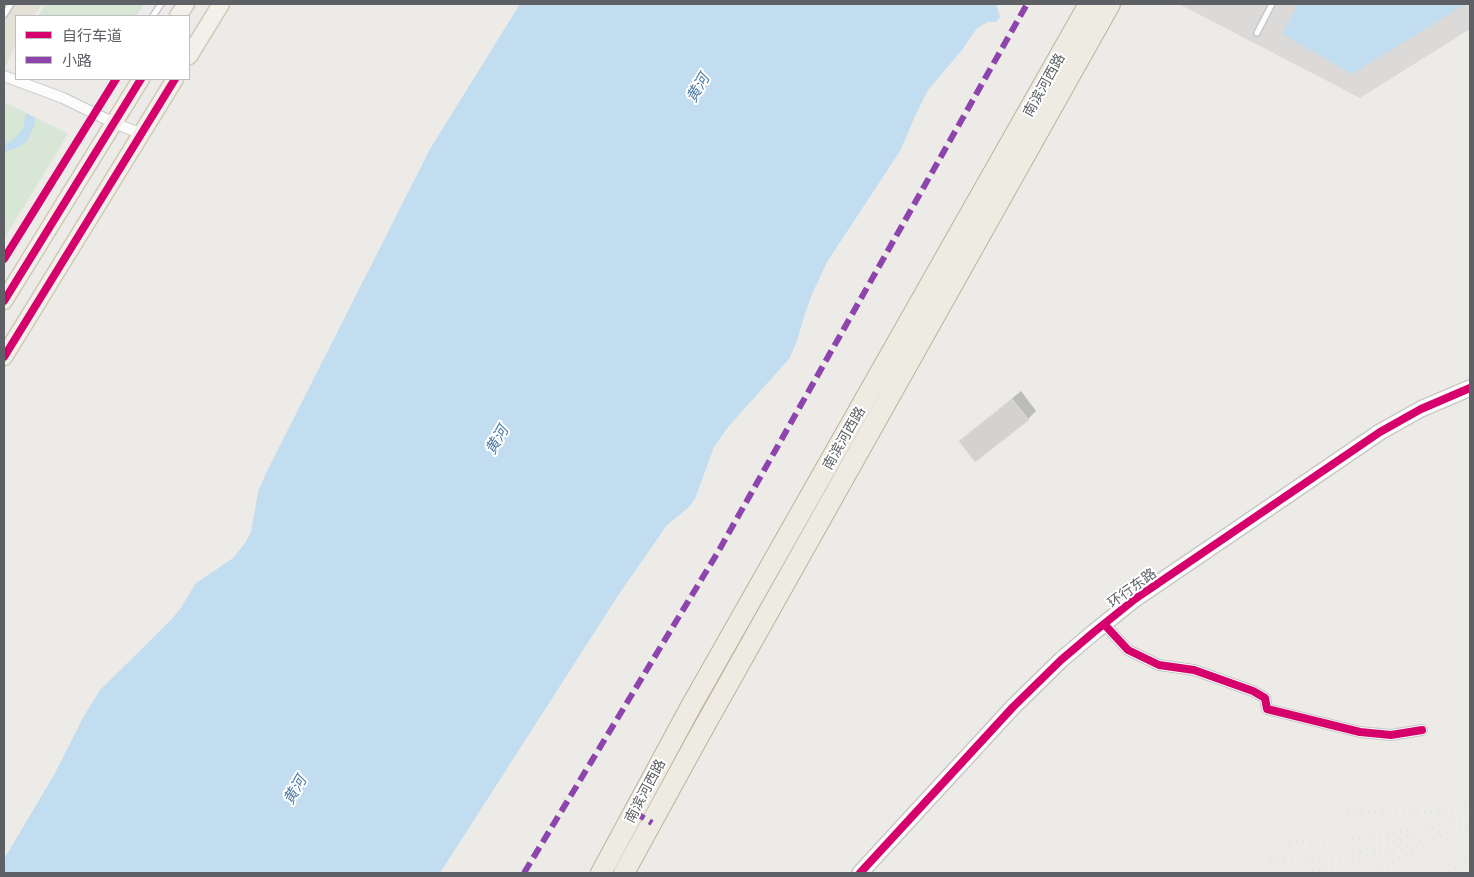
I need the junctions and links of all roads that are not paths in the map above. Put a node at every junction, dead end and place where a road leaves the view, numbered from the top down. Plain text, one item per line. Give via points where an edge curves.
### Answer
1 (11, 4) edge
2 (161, 4) edge
3 (186, 4) edge
4 (220, 4) edge
5 (1089, 4) edge
6 (1110, 4) edge
7 (1272, 4) edge
8 (4, 15) edge
9 (154, 15) edge
10 (179, 15) edge
11 (1257, 33) dead end
12 (190, 54) edge
13 (4, 76) edge
14 (115, 80) edge
15 (140, 80) edge
16 (174, 80) edge
17 (94, 114) junction
18 (114, 124) junction
19 (142, 134) junction
20 (4, 259) edge
21 (4, 301) edge
22 (4, 357) edge
23 (1470, 388) edge
24 (1104, 624) junction
25 (1422, 730) dead end
26 (601, 873) edge
27 (624, 873) edge
28 (860, 873) edge

1 - 8 lane
2 - 9 lane
3 - 10 main road
4 - 12 main road
5 - 26 highway, 南滨河西路 via 690,708
6 - 27 highway, 南滨河西路
7 - 11 lane
13 - 17 street via 63,98
14 - 17 lane
15 - 18 main road
16 - 19 main road
17 - 18 street
17 - 20 lane
18 - 19 street
18 - 21 main road
19 - 22 main road
23 - 24 street, 环行东路 via 1421,409 1380,432
24 - 25 street via 1128,650 1159,665 1194,670 1253,691 1265,698 1267,709 1360,732 1391,735
24 - 28 street, 环行东路 via 1013,706

